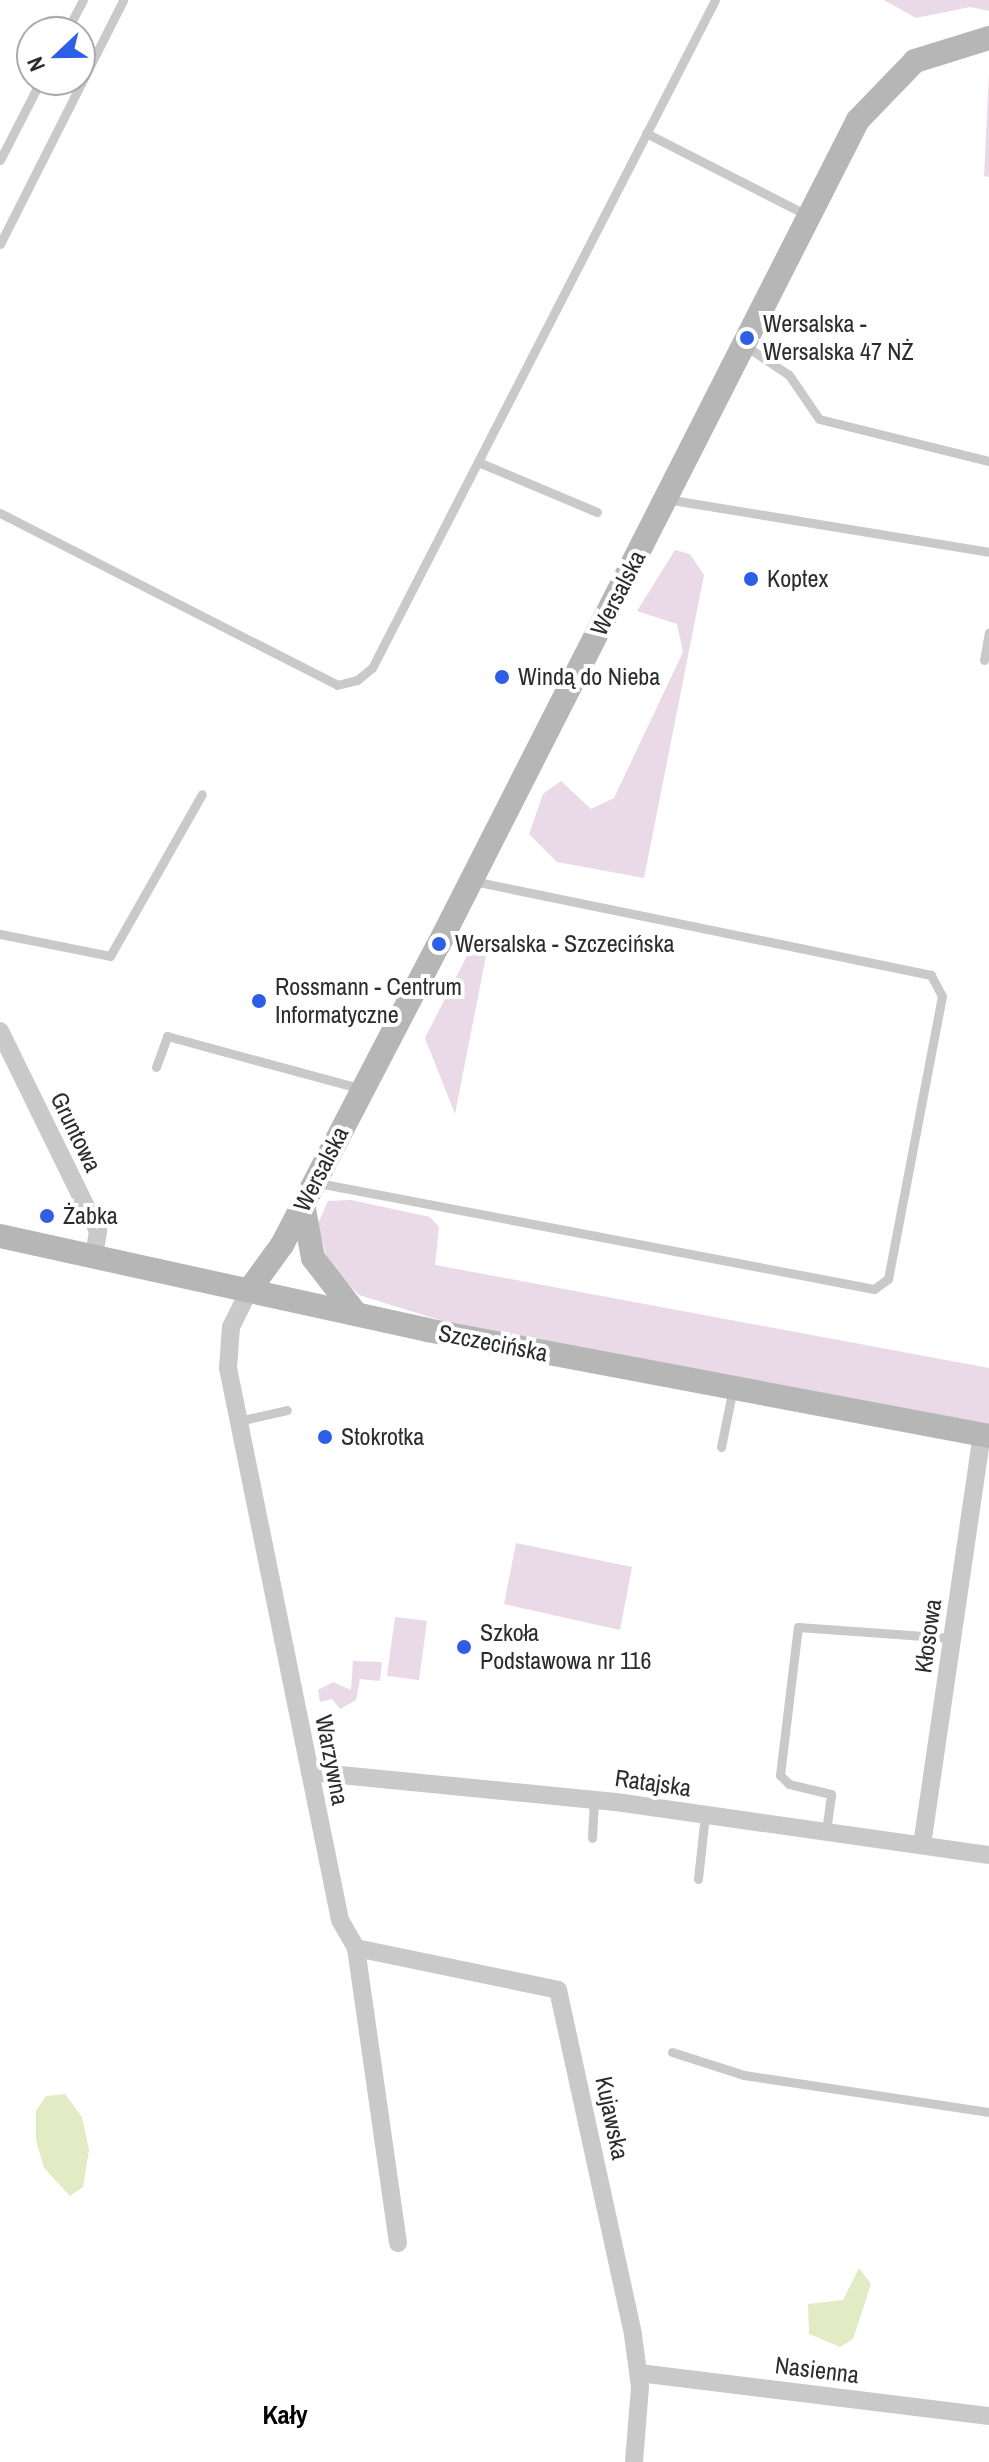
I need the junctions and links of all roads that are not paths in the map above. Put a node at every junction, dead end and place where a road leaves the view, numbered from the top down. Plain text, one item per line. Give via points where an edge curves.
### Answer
1 (123, 0) edge
2 (715, 0) edge
3 (989, 38) edge
4 (33, 96) edge
5 (646, 133) junction
6 (0, 160) edge
7 (809, 216) junction
8 (0, 244) edge
9 (744, 345) junction
10 (989, 461) edge
11 (478, 462) junction
12 (666, 499) junction
13 (597, 512) dead end
14 (0, 513) edge
15 (989, 552) edge
16 (989, 632) edge
17 (984, 660) dead end
18 (202, 794) dead end
19 (471, 881) junction
20 (0, 934) edge
21 (0, 1031) edge
22 (156, 1067) dead end
23 (362, 1089) junction
24 (319, 1173) junction
25 (303, 1204) junction
26 (0, 1236) edge
27 (94, 1257) junction
28 (250, 1289) junction
29 (356, 1312) junction
30 (733, 1388) junction
31 (287, 1410) dead end
32 (239, 1421) junction
33 (986, 1436) edge
34 (721, 1447) dead end
35 (952, 1638) junction
36 (310, 1772) junction
37 (594, 1800) junction
38 (705, 1815) junction
39 (826, 1831) junction
40 (592, 1838) dead end
41 (922, 1845) junction
42 (989, 1855) edge
43 (698, 1879) dead end
44 (356, 1948) junction
45 (672, 2052) dead end
46 (989, 2112) edge
47 (398, 2243) dead end
48 (639, 2373) junction
49 (989, 2416) edge
50 (634, 2462) edge

1 - 8 lane
2 - 5 lane
3 - 7 street, Wersalska via 930,53 880,89
4 - 6 lane
5 - 7 lane
5 - 11 lane
7 - 9 street, Wersalska
9 - 10 lane via 789,375 819,419
9 - 12 street, Wersalska
11 - 13 lane
11 - 14 lane via 372,668 337,685
12 - 15 lane
12 - 19 street, Wersalska
16 - 17 lane
18 - 20 lane via 110,956
19 - 23 street, Wersalska
19 - 24 lane via 931,975 942,996 888,1279 874,1289
21 - 27 street, Gruntowa via 98,1231
22 - 23 lane via 167,1036
23 - 24 street, Wersalska
24 - 25 street, Wersalska
25 - 28 street, Wersalska
25 - 29 street via 313,1258
26 - 27 street, Szczecińska
27 - 28 street, Szczecińska
28 - 29 street, Szczecińska
28 - 32 street, Warzywna via 227,1348
29 - 30 street, Szczecińska
30 - 33 street, Szczecińska
30 - 34 lane
31 - 32 lane
32 - 36 street, Warzywna
33 - 35 street, Kłosowa
35 - 39 lane via 798,1627 780,1775 789,1784 831,1794
35 - 41 street, Kłosowa
36 - 37 street, Ratajska
36 - 44 street, Warzywna via 340,1920
37 - 38 street, Ratajska
37 - 40 lane
38 - 39 street, Ratajska
38 - 43 lane
39 - 41 street, Ratajska
41 - 42 street, Ratajska
44 - 47 street, Warzywna
44 - 48 street, Kujawska via 558,1990
45 - 46 lane via 744,2075
48 - 49 street, Nasienna
48 - 50 street, Kujawska

